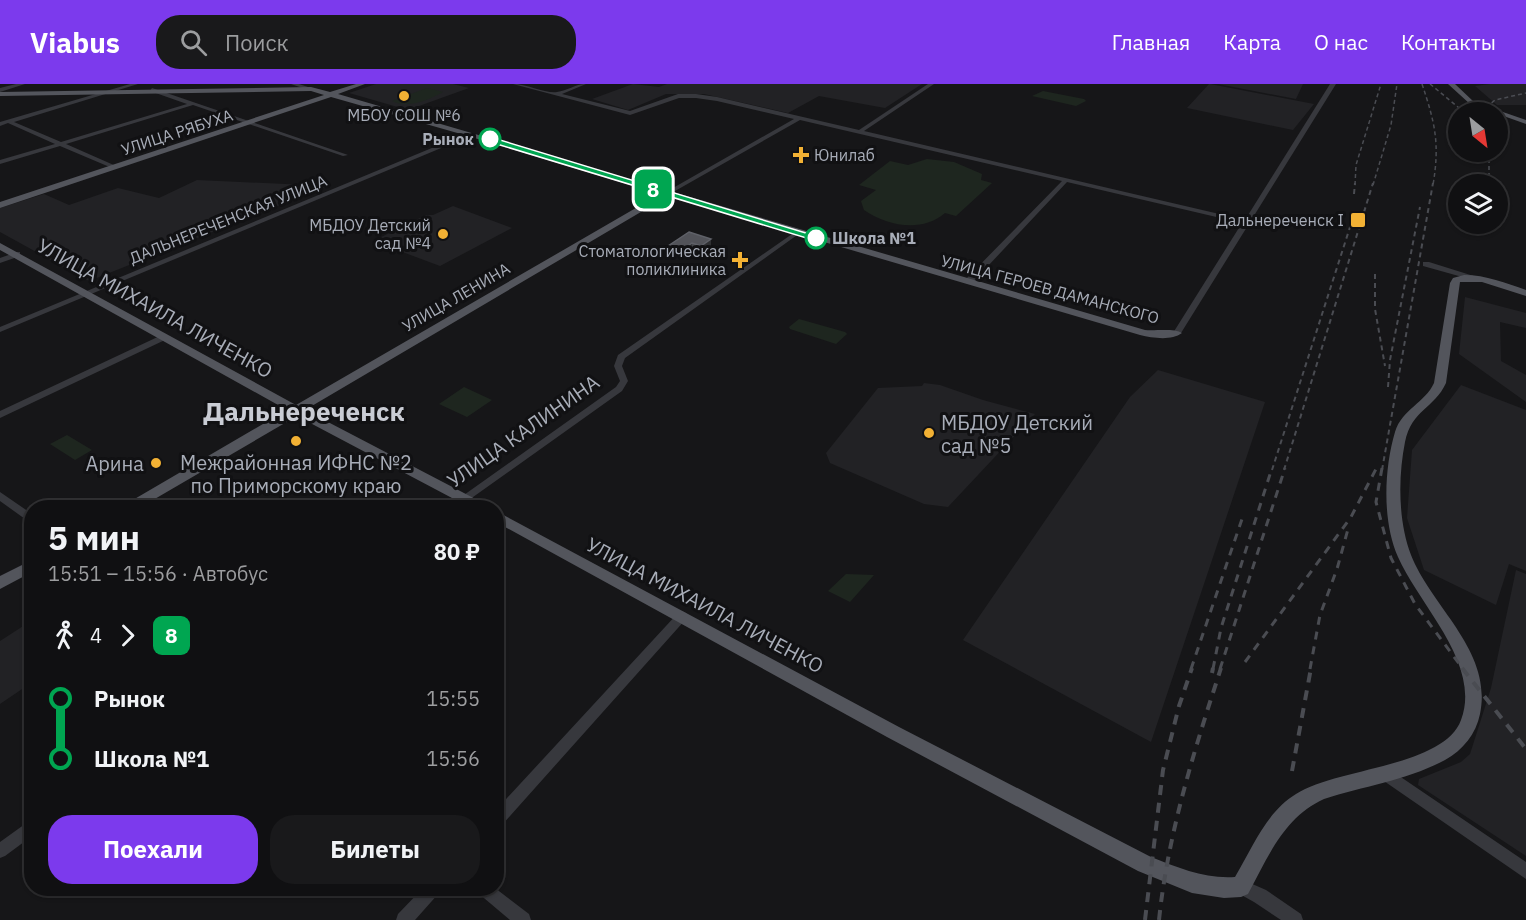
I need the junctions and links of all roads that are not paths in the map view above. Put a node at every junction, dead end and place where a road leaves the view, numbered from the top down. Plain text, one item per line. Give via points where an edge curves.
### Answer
1 (22, 84) edge
2 (135, 84) edge
3 (294, 84) edge
4 (362, 84) edge
5 (516, 84) edge
6 (583, 84) edge
7 (931, 84) edge
8 (1333, 84) edge
9 (1451, 84) edge
10 (311, 89) junction
11 (152, 90) junction
12 (0, 92) edge
13 (108, 92) junction
14 (332, 94) junction
15 (557, 94) junction
16 (184, 101) junction
17 (193, 104) junction
18 (0, 117) edge
19 (798, 118) junction
20 (10, 122) junction
21 (248, 122) junction
22 (1526, 122) edge
23 (0, 124) edge
24 (861, 131) junction
25 (468, 135) dead end
26 (51, 141) junction
27 (59, 144) junction
28 (345, 155) dead end
29 (0, 157) edge
30 (0, 162) edge
31 (114, 167) junction
32 (1064, 182) junction
33 (668, 193) junction
34 (0, 205) edge
35 (1245, 224) junction
36 (797, 233) junction
37 (0, 246) edge
38 (17, 255) junction
39 (0, 261) edge
40 (1426, 264) dead end
41 (1480, 279) junction
42 (968, 282) junction
43 (87, 293) junction
44 (1526, 293) edge
45 (0, 330) edge
46 (1177, 333) joint
47 (164, 337) junction
48 (298, 411) junction
49 (0, 415) edge
50 (0, 496) edge
51 (464, 498) junction
52 (143, 500) edge
53 (461, 500) edge
54 (468, 500) edge
55 (24, 514) edge
56 (504, 520) edge
57 (24, 570) edge
58 (0, 583) edge
59 (682, 616) junction
60 (1386, 774) junction
61 (504, 812) edge
62 (24, 832) edge
63 (0, 850) edge
64 (1526, 871) edge
65 (1241, 887) junction
66 (426, 896) edge
67 (493, 896) edge
68 (404, 920) edge
69 (524, 920) edge
70 (1295, 920) edge

1 - 12 street
2 - 13 street
3 - 10 street, УЛИЦА ГЕРОЕВ ДАМАНСКОГО
4 - 14 main road, УЛИЦА РЯБУХА
5 - 15 street
6 - 15 street
7 - 24 street
8 - 35 street
9 - 22 main road via 1472,103
10 - 11 main road
10 - 14 main road, УЛИЦА ГЕРОЕВ ДАМАНСКОГО
11 - 13 main road
11 - 16 street
12 - 13 main road
13 - 20 street
14 - 21 main road, УЛИЦА РЯБУХА
14 - 33 main road, УЛИЦА ГЕРОЕВ ДАМАНСКОГО
15 - 19 street via 639,112 670,98 689,95
16 - 17 street
16 - 26 street
17 - 21 street
17 - 27 street
18 - 20 street
19 - 24 street
19 - 33 street, УЛИЦА ЛЕНИНА
20 - 23 street
20 - 26 street
21 - 28 street
21 - 31 main road, УЛИЦА РЯБУХА
24 - 32 street via 864,136
25 - 43 street, ДАЛЬНЕРЕЧЕНСКАЯ УЛИЦА
26 - 27 street
26 - 29 street
27 - 30 street
27 - 31 street
31 - 34 main road, УЛИЦА РЯБУХА
32 - 35 street
32 - 42 street
33 - 36 main road, УЛИЦА ГЕРОЕВ ДАМАНСКОГО
33 - 48 main road, УЛИЦА ЛЕНИНА
35 - 46 street
36 - 42 main road, УЛИЦА ГЕРОЕВ ДАМАНСКОГО
36 - 51 street, УЛИЦА КАЛИНИНА via 621,357 618,366 624,381 620,389
37 - 38 main road, УЛИЦА МИХАИЛА ЛИЧЕНКО
38 - 39 street
38 - 43 main road, УЛИЦА МИХАИЛА ЛИЧЕНКО
40 - 41 street
41 - 44 main road
41 - 60 main road via 1455,282 1439,386 1405,422 1395,474 1397,531 1402,551 1417,583 1465,658 1473,692 1472,717 1455,743 1434,756
42 - 46 main road, УЛИЦА ГЕРОЕВ ДАМАНСКОГО via 1144,333
43 - 45 street, ДАЛЬНЕРЕЧЕНСКАЯ УЛИЦА
43 - 47 main road, УЛИЦА МИХАИЛА ЛИЧЕНКО
47 - 48 main road, УЛИЦА МИХАИЛА ЛИЧЕНКО
47 - 49 street
48 - 51 main road, УЛИЦА МИХАИЛА ЛИЧЕНКО
48 - 52 main road, УЛИЦА ЛЕНИНА
50 - 55 street
51 - 53 street, УЛИЦА КАЛИНИНА
51 - 54 main road, УЛИЦА МИХАИЛА ЛИЧЕНКО
56 - 59 main road, УЛИЦА МИХАИЛА ЛИЧЕНКО
57 - 58 main road
59 - 61 street
59 - 65 main road, УЛИЦА МИХАИЛА ЛИЧЕНКО via 893,732 1178,879 1208,886
60 - 64 street
60 - 65 main road via 1303,799 1280,822
62 - 63 street
65 - 70 street
66 - 68 street
67 - 69 street

